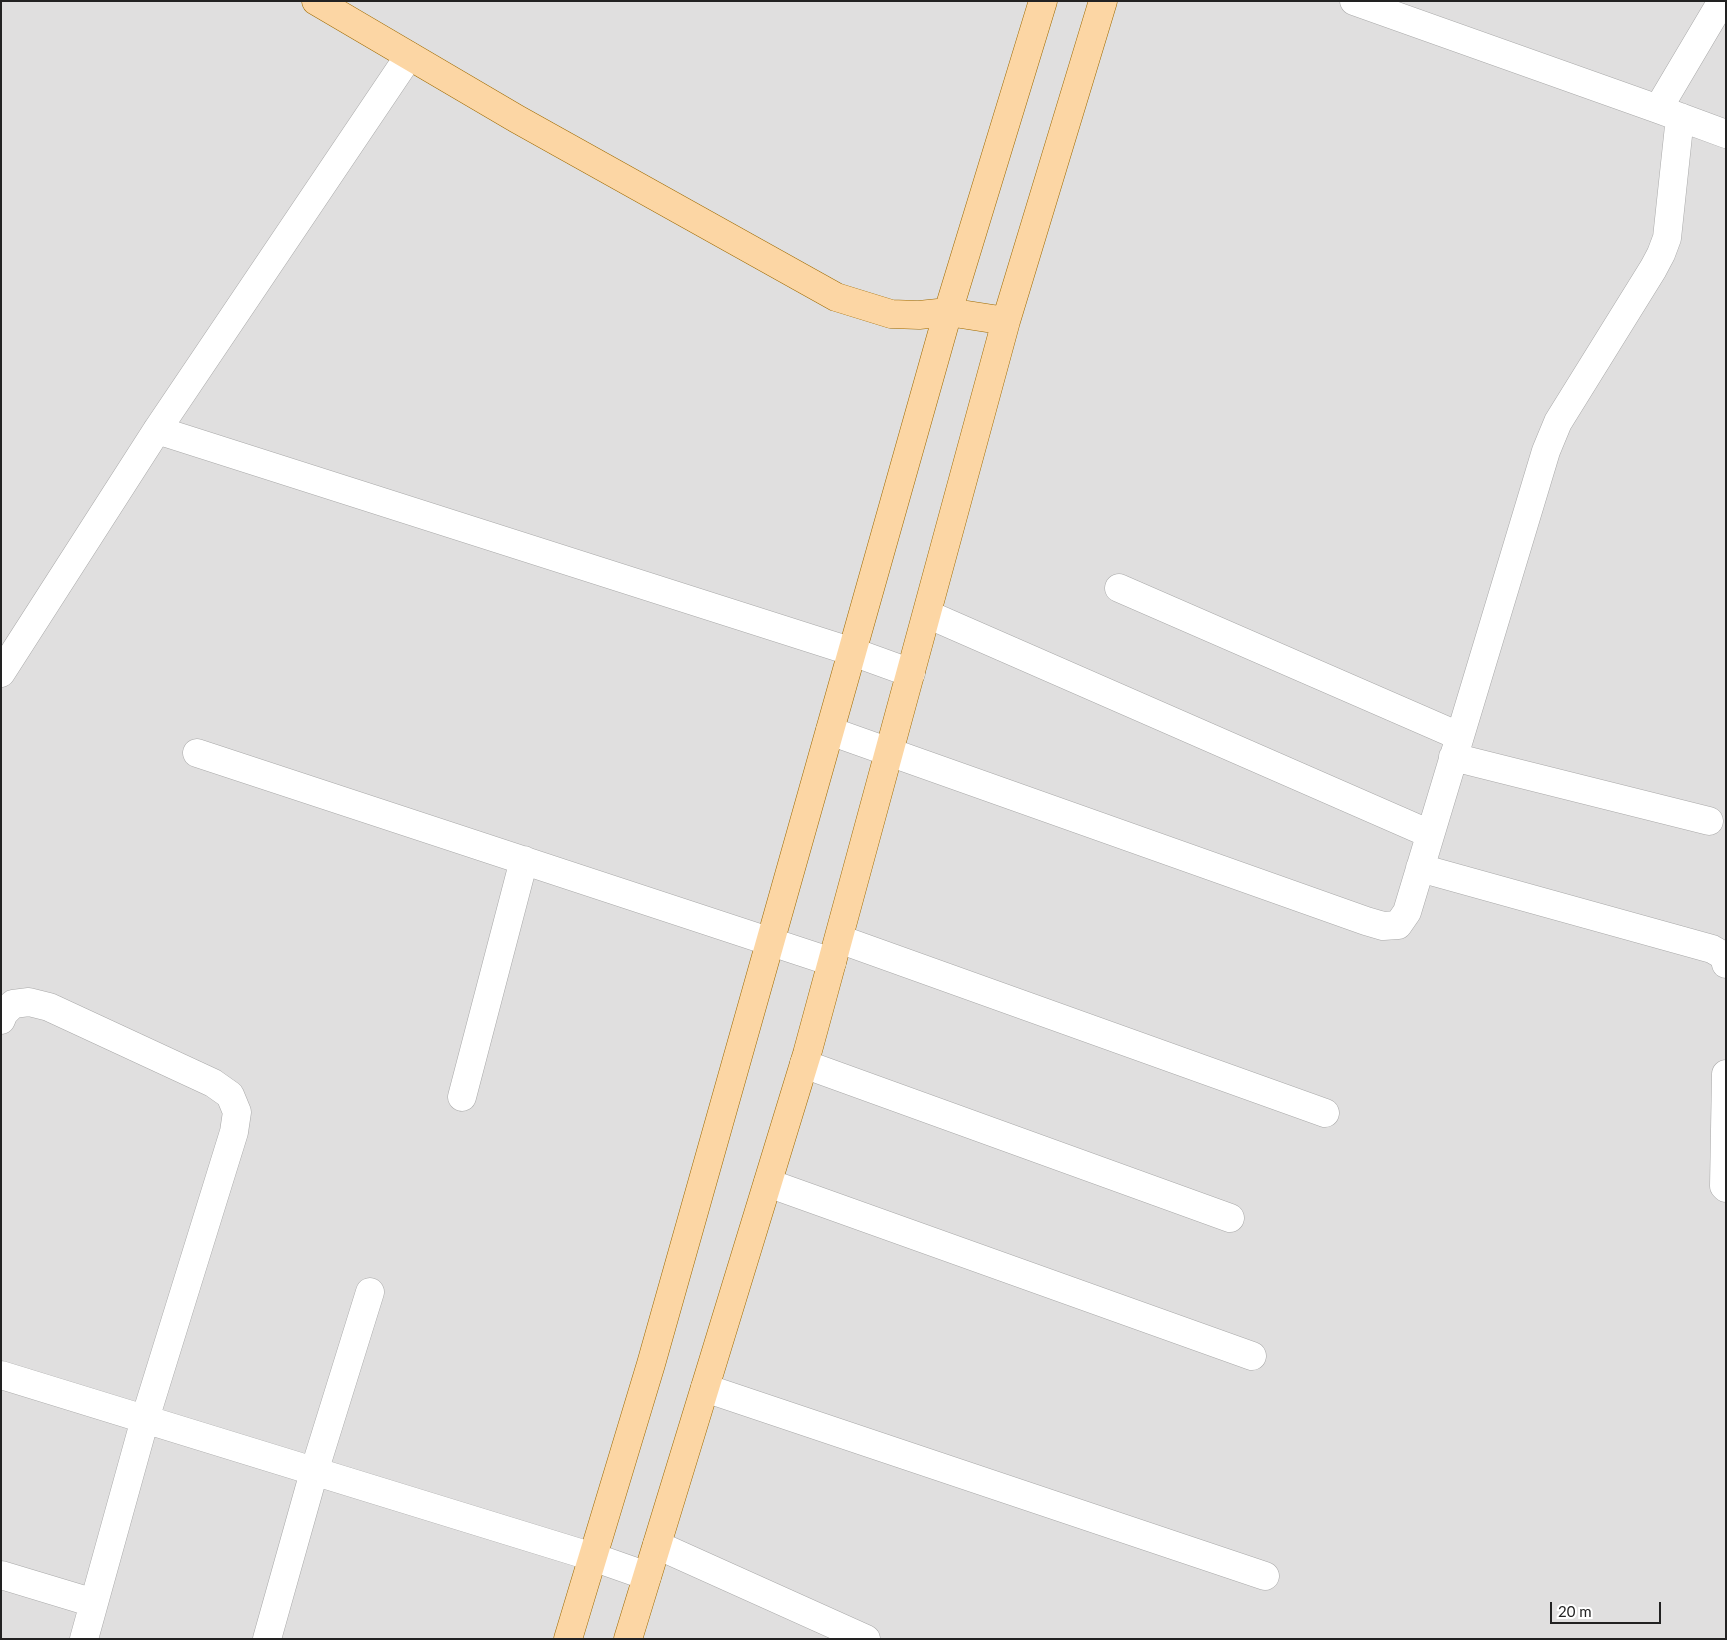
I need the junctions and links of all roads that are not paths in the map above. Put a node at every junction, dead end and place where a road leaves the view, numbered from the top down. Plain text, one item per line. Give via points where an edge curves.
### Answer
1 (316, 1) edge
2 (1042, 1) edge
3 (1103, 1) edge
4 (1354, 1) edge
5 (1722, 1) edge
6 (409, 56) junction
7 (1669, 113) junction
8 (1726, 134) edge
9 (948, 312) junction
10 (1006, 321) junction
11 (158, 430) junction
12 (1119, 588) dead end
13 (927, 614) junction
14 (853, 652) junction
15 (1, 673) edge
16 (911, 673) junction
17 (830, 730) junction
18 (1456, 747) junction
19 (197, 752) dead end
20 (889, 752) junction
21 (1709, 821) dead end
22 (1430, 834) junction
23 (524, 860) junction
24 (1420, 868) junction
25 (770, 942) junction
26 (835, 950) junction
27 (1726, 964) edge
28 (1, 1020) edge
29 (804, 1064) junction
30 (1726, 1074) edge
31 (462, 1097) dead end
32 (1325, 1113) dead end
33 (768, 1183) junction
34 (1726, 1188) edge
35 (1230, 1218) dead end
36 (370, 1292) dead end
37 (1252, 1356) dead end
38 (1, 1375) edge
39 (704, 1388) junction
40 (145, 1419) junction
41 (314, 1472) junction
42 (657, 1545) junction
43 (593, 1557) junction
44 (1, 1575) edge
45 (647, 1576) junction
46 (1265, 1576) dead end
47 (94, 1603) junction
48 (84, 1639) edge
49 (267, 1639) edge
50 (568, 1639) edge
51 (628, 1639) edge
52 (866, 1639) edge

1 - 6 main road
2 - 9 main road
3 - 10 main road
4 - 7 street
5 - 7 street
6 - 9 main road via 836,297 891,314
6 - 11 street
7 - 8 street
7 - 18 street via 1667,238 1653,269 1558,422 1546,451
9 - 10 main road
9 - 14 main road
10 - 13 main road
11 - 14 street
11 - 15 street
12 - 18 street
13 - 16 main road
13 - 22 street
14 - 16 street
14 - 17 main road
16 - 20 main road
17 - 20 street
17 - 25 main road
18 - 21 street
18 - 22 street
19 - 23 street
20 - 24 street via 1383,926 1398,925 1407,912
20 - 26 main road
22 - 24 street
23 - 25 street
23 - 31 street
24 - 27 street via 1712,949 1724,956
25 - 26 street
25 - 43 main road
26 - 29 main road
26 - 32 street
28 - 40 street via 13,1004 29,1002 49,1007 213,1083 230,1095 237,1112 234,1132
29 - 33 main road
29 - 35 street
30 - 34 street
33 - 37 street
33 - 39 main road
36 - 41 street
38 - 40 street
39 - 42 main road
39 - 46 street
40 - 41 street
40 - 47 street
41 - 43 street
41 - 49 street
42 - 45 main road
42 - 52 street
43 - 45 street
43 - 50 main road
44 - 47 street
45 - 51 main road
47 - 48 street

